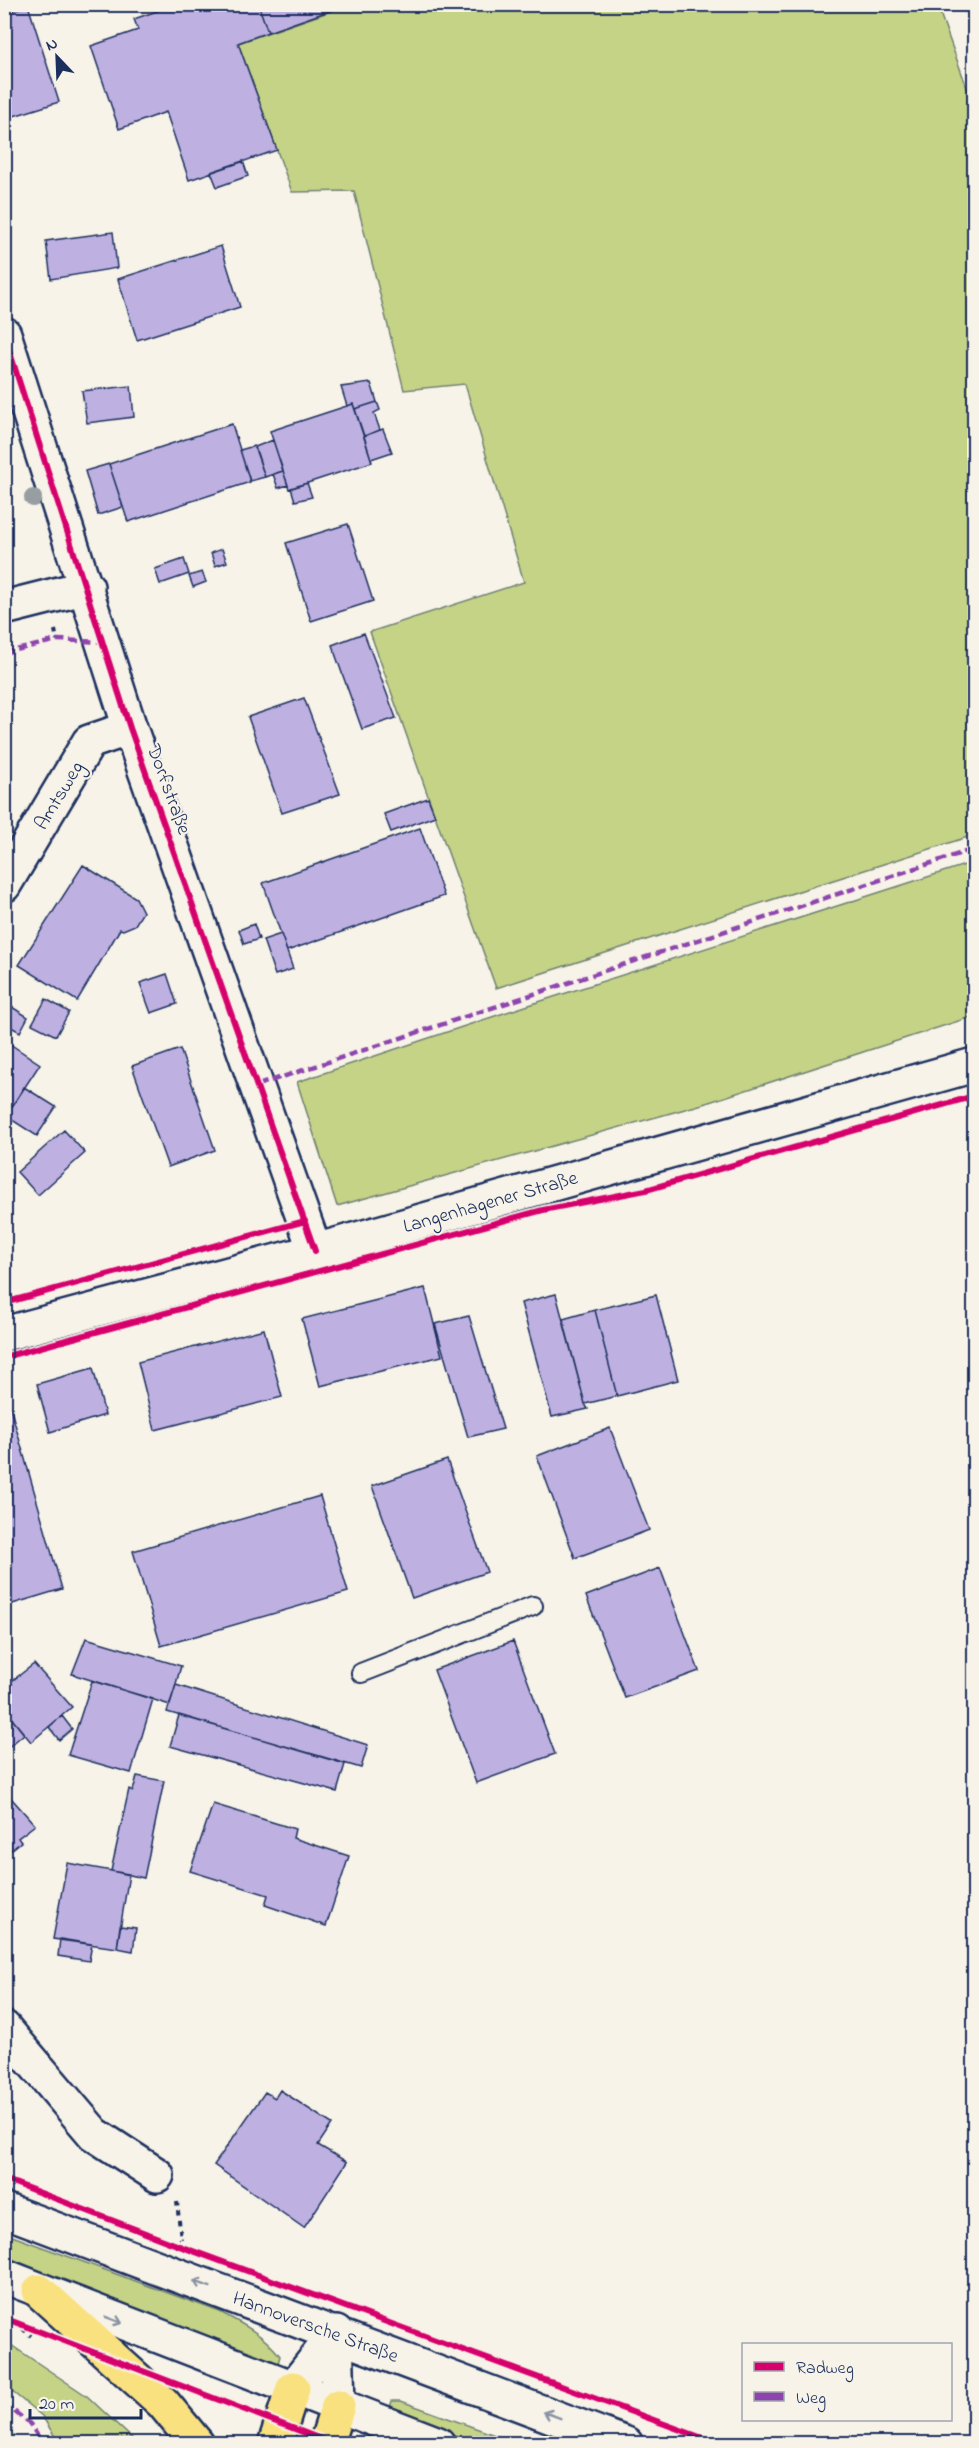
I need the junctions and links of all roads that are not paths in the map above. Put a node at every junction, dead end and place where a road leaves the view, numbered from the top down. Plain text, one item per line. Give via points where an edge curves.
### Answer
1 (4, 334) edge
2 (87, 587) junction
3 (4, 608) edge
4 (130, 728) junction
5 (4, 885) edge
6 (975, 1065) edge
7 (315, 1251) junction
8 (4, 1334) edge
9 (532, 1606) dead end
10 (361, 1673) dead end
11 (4, 2028) edge
12 (157, 2175) road end
13 (4, 2210) edge
14 (4, 2276) edge
15 (39, 2291) junction
16 (336, 2333) junction
17 (293, 2388) junction
18 (339, 2406) junction
19 (197, 2444) edge
20 (275, 2444) edge
21 (326, 2444) edge
22 (438, 2444) edge
23 (626, 2444) edge

1 - 2 main road, Dorfstraße
2 - 3 main road
2 - 4 main road, Dorfstraße
4 - 5 main road, Amtsweg via 89,742
4 - 7 main road, Dorfstraße
6 - 7 main road, Langenhagener Straße
7 - 8 main road, Langenhagener Straße
9 - 10 lane
11 - 12 main road via 94,2134
16 -> 13 main road, Hannoversche Straße
14 - 15 main road
15 -> 17 main road
15 - 19 highway via 163,2403
16 - 17 main road
16 - 18 main road
23 -> 16 main road, Hannoversche Straße
17 - 18 main road
17 - 20 highway
18 - 21 highway
18 - 22 main road

